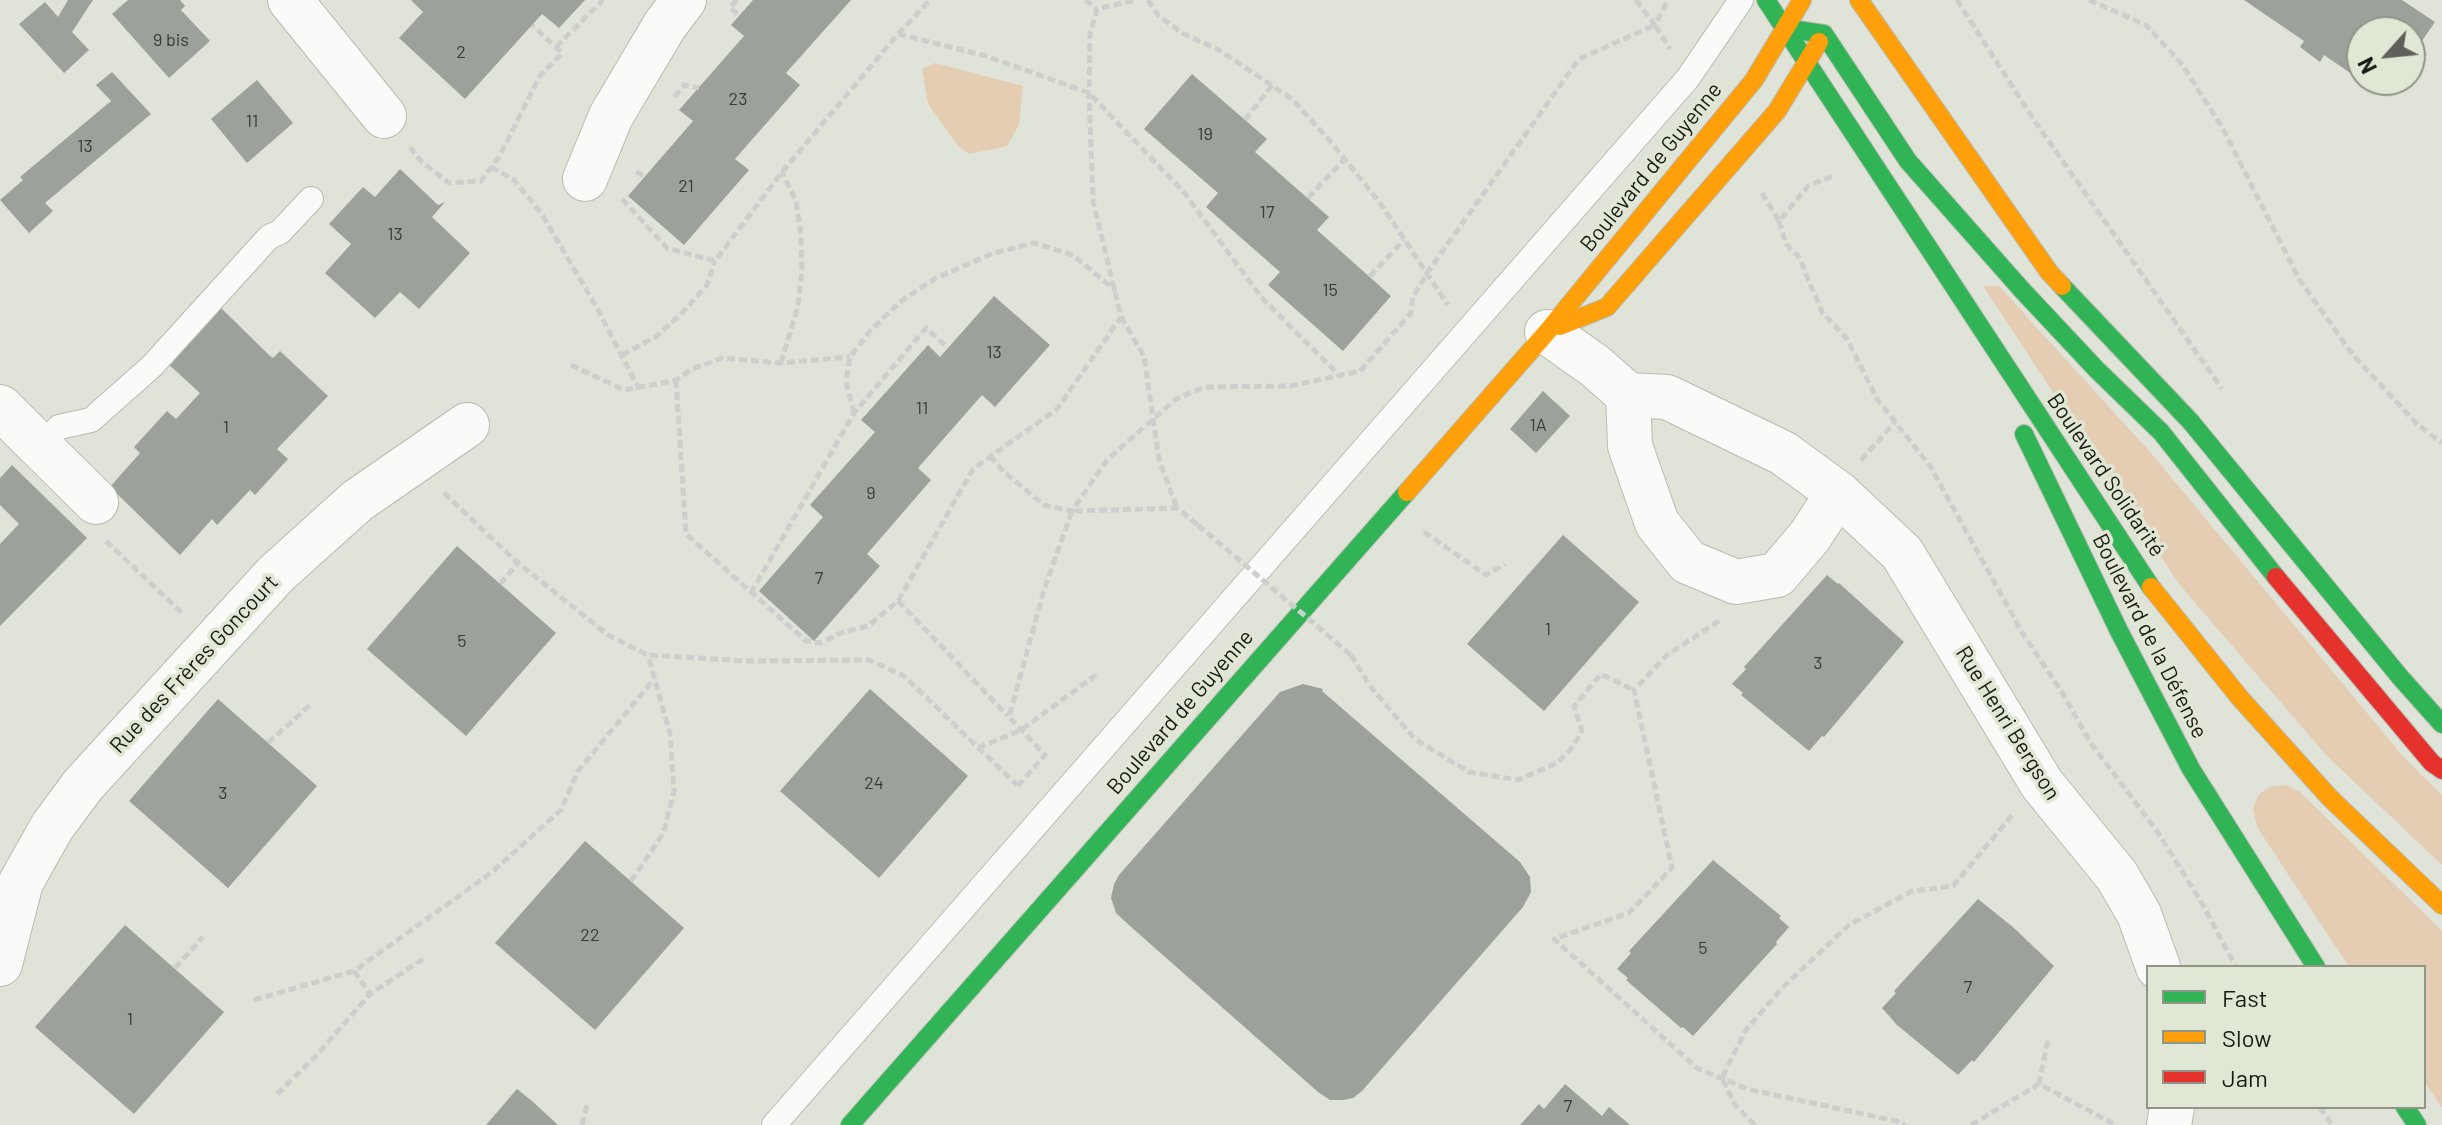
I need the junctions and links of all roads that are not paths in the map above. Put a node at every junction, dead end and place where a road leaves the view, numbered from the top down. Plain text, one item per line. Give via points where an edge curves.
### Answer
1 (290, 0) edge
2 (684, 0) edge
3 (1741, 0) edge
4 (1766, 0) edge
5 (1802, 0) edge
6 (1859, 0) edge
7 (1835, 17) edge
8 (1784, 28) junction
9 (1806, 62) junction
10 (384, 116) road end
11 (585, 179) road end
12 (311, 199) dead end
13 (1969, 311) junction
14 (1547, 332) junction
15 (1628, 395) junction
16 (0, 407) edge
17 (467, 425) dead end
18 (40, 446) junction
19 (1838, 493) junction
20 (96, 502) road end
21 (2442, 724) edge
22 (2442, 770) edge
23 (2442, 905) edge
24 (0, 964) edge
25 (2157, 965) edge
26 (2315, 965) edge
27 (774, 1125) edge
28 (850, 1125) edge

1 - 10 street
2 - 11 street via 611,116
3 - 27 lane via 1688,78
4 - 8 main road, Boulevard Solidarité
5 - 8 main road, Boulevard de Guyenne
6 - 21 main road via 2049,272 2191,422
7 - 8 main road
7 - 9 main road, Boulevard de Guyenne
7 - 22 main road via 1908,161 2022,290 2161,432 2307,616
8 - 9 main road, Boulevard Solidarité
8 - 14 main road, Boulevard de Guyenne via 1754,80
9 - 13 main road, Boulevard Solidarité
9 - 14 main road, Boulevard de Guyenne via 1777,111 1607,307
12 - 18 lane via 269,237 152,366 91,420 59,427
13 - 23 main road, Boulevard Solidarité via 2160,600 2330,798
13 - 26 main road, Boulevard de la Défense via 2119,631 2191,769
14 - 15 street
14 - 28 main road, Boulevard de Guyenne
15 - 19 street, Rue Henri Bergson via 1667,397 1783,453
15 - 19 street via 1630,446 1657,523 1688,562 1736,582 1777,575
16 - 18 street
17 - 24 street, Rue des Frères Goncourt via 357,501 276,574 83,785 21,882
18 - 20 street
19 - 25 street, Rue Henri Bergson via 1902,553 2042,784 2117,876 2139,914

